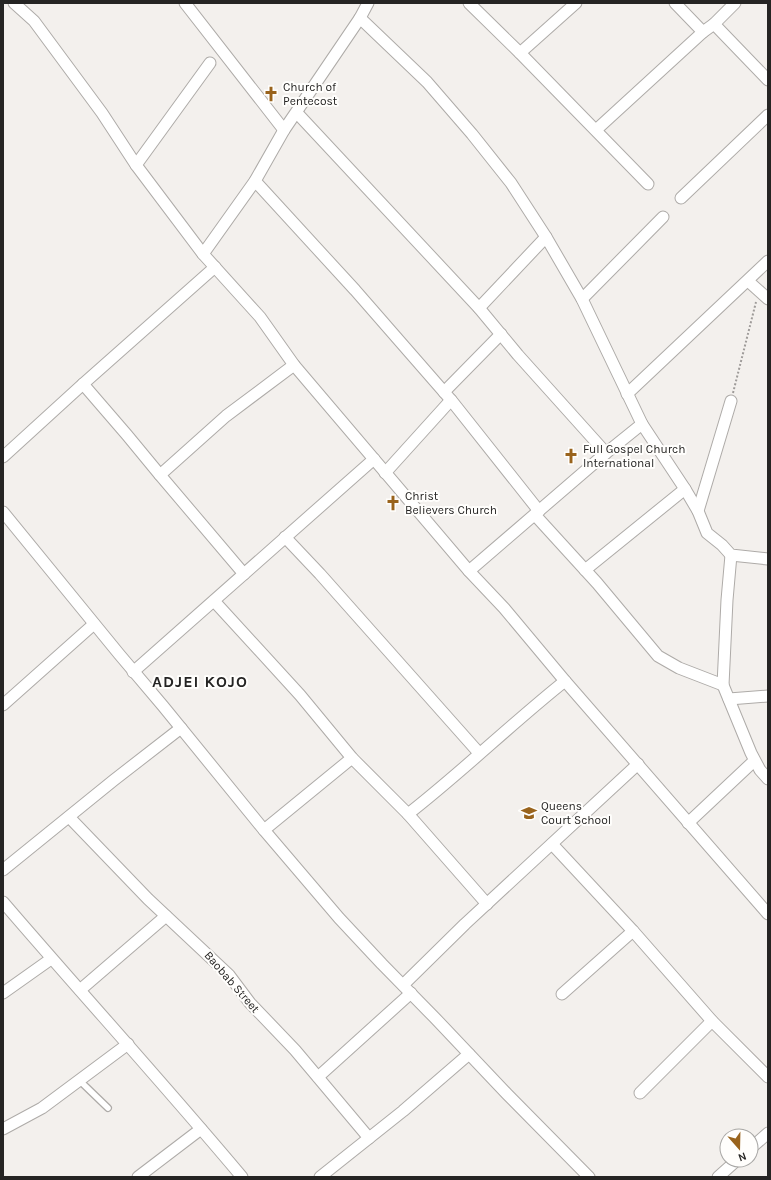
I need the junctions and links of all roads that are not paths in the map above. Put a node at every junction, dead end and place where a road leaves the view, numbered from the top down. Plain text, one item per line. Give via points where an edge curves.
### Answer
1 (14, 3) edge
2 (185, 3) edge
3 (368, 3) edge
4 (469, 3) edge
5 (576, 3) edge
6 (675, 3) edge
7 (735, 3) edge
8 (360, 18) junction
9 (714, 24) junction
10 (703, 32) junction
11 (520, 54) junction
12 (210, 63) dead end
13 (768, 80) edge
14 (297, 113) junction
15 (768, 115) edge
16 (284, 130) junction
17 (596, 130) junction
18 (136, 165) junction
19 (255, 181) junction
20 (648, 184) dead end
21 (682, 198) dead end
22 (663, 217) dead end
23 (546, 237) junction
24 (202, 254) junction
25 (768, 261) edge
26 (215, 268) junction
27 (748, 281) junction
28 (582, 299) junction
29 (768, 299) edge
30 (479, 308) junction
31 (501, 334) junction
32 (294, 365) junction
33 (83, 384) junction
34 (627, 394) junction
35 (448, 396) junction
36 (731, 401) road end
37 (642, 424) junction
38 (606, 453) junction
39 (3, 457) edge
40 (374, 458) junction
41 (385, 472) junction
42 (160, 475) junction
43 (685, 489) junction
44 (698, 511) junction
45 (3, 512) edge
46 (537, 513) junction
47 (285, 537) junction
48 (731, 556) junction
49 (768, 559) edge
50 (585, 570) junction
51 (469, 571) junction
52 (244, 574) junction
53 (214, 600) junction
54 (94, 624) junction
55 (133, 672) junction
56 (565, 681) junction
57 (724, 685) junction
58 (768, 696) edge
59 (729, 699) junction
60 (3, 704) edge
61 (181, 728) junction
62 (479, 753) junction
63 (352, 758) junction
64 (754, 761) junction
65 (638, 764) junction
66 (768, 779) edge
67 (408, 814) junction
68 (69, 817) junction
69 (688, 823) junction
70 (264, 830) junction
71 (552, 844) junction
72 (3, 870) edge
73 (3, 902) edge
74 (487, 904) junction
75 (768, 914) edge
76 (166, 916) junction
77 (633, 931) junction
78 (51, 959) junction
79 (407, 989) junction
80 (80, 990) junction
81 (3, 993) edge
82 (562, 994) dead end
83 (712, 1021) junction
84 (128, 1044) junction
85 (469, 1054) junction
86 (318, 1077) junction
87 (768, 1077) edge
88 (80, 1081) junction
89 (640, 1093) dead end
90 (108, 1108) dead end
91 (3, 1129) edge
92 (201, 1129) junction
93 (768, 1133) edge
94 (369, 1138) junction
95 (759, 1141) edge
96 (728, 1168) edge
97 (327, 1175) edge
98 (138, 1177) edge
99 (242, 1177) edge
100 (589, 1177) edge
101 (718, 1177) edge

1 - 18 street via 34,22 102,113
2 - 16 street
3 - 8 street
4 - 11 street
5 - 11 street
6 - 10 street
7 - 9 street
8 - 14 street
8 - 23 street via 427,82 467,128 511,183
9 - 10 street
9 - 13 street
10 - 17 street
11 - 17 street
12 - 18 street
14 - 16 street
14 - 30 street
15 - 21 street
16 - 19 street
17 - 20 street
18 - 24 street
19 - 24 street
19 - 35 street
22 - 28 street
23 - 28 street
23 - 30 street
24 - 26 street
25 - 27 street
26 - 32 street via 260,316
26 - 33 street
27 - 29 street
27 - 34 street
28 - 34 street
30 - 31 street
31 - 35 street
31 - 38 street
32 - 40 street
32 - 42 street via 226,416
33 - 39 street
33 - 42 street
34 - 37 street
35 - 41 street
35 - 46 street
36 - 44 street
37 - 38 street
37 - 43 street
38 - 46 street
40 - 41 street
40 - 47 street
41 - 51 street
42 - 52 street
43 - 44 street
43 - 50 street
44 - 48 street via 707,533
45 - 54 street
46 - 50 street
46 - 51 street
47 - 52 street
47 - 62 street
48 - 49 street
48 - 57 street via 726,607
50 - 57 street via 658,656 679,668
51 - 56 street via 504,608
52 - 53 street
53 - 55 street
53 - 63 street via 300,695
54 - 55 street
54 - 60 street
55 - 61 street
56 - 62 street
56 - 65 street
57 - 59 street
58 - 59 street
59 - 64 street
61 - 68 street
61 - 70 street
62 - 67 street
63 - 67 street
63 - 70 street
64 - 66 street
64 - 69 street
65 - 69 street
65 - 71 street
67 - 74 street
68 - 72 street
68 - 76 street, Baobab Street
69 - 75 street
70 - 79 street via 338,918
71 - 74 street
71 - 77 street
73 - 78 street
74 - 79 street via 460,929
76 - 80 street
76 - 86 street, Baobab Street via 223,969 250,1004
77 - 82 street
77 - 83 street
78 - 80 street
78 - 81 street
79 - 85 street
79 - 86 street
80 - 84 street
83 - 87 street
83 - 89 street
84 - 88 street
84 - 92 street
85 - 94 street
85 - 100 street
86 - 94 street, Baobab Street
88 - 90 lane
88 - 91 street via 42,1108
92 - 98 street
92 - 99 street
93 - 95 street
94 - 97 street
96 - 101 street

